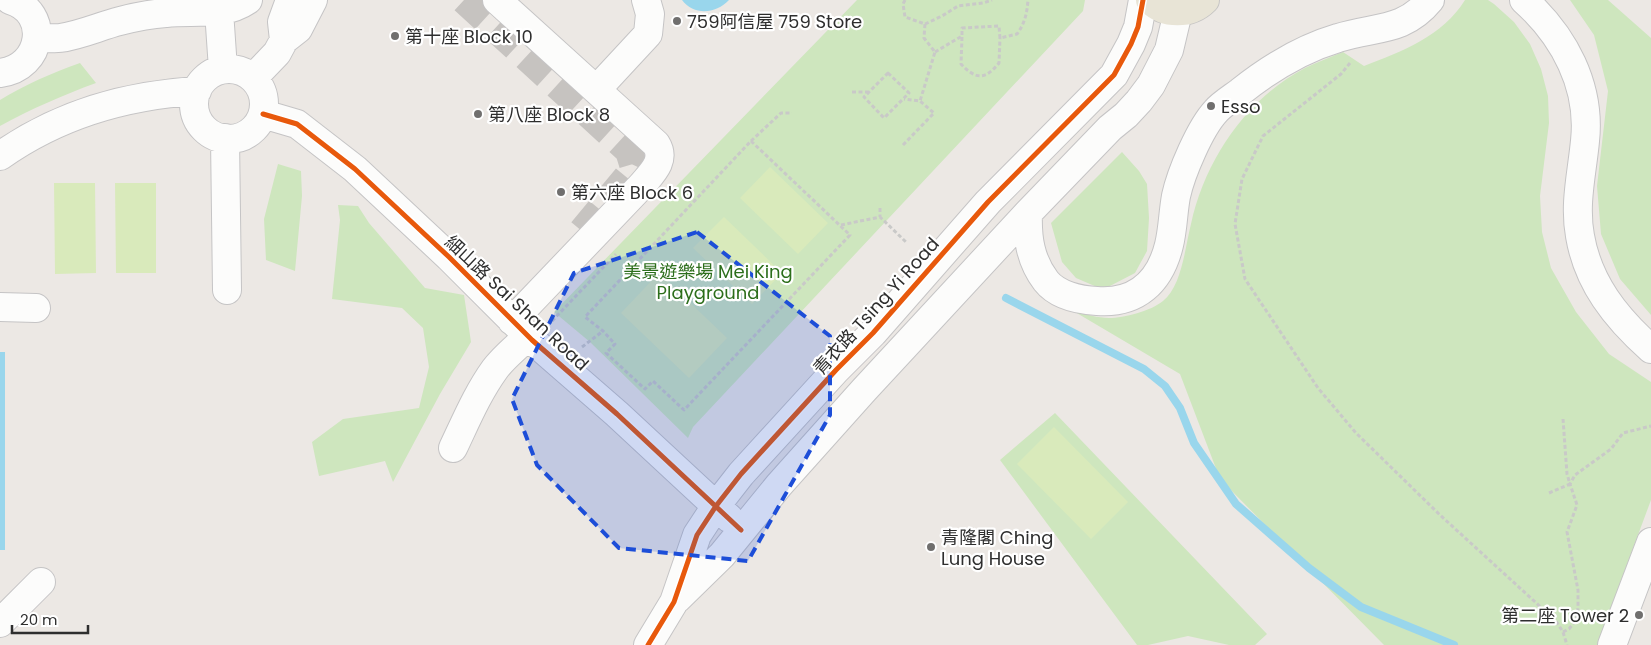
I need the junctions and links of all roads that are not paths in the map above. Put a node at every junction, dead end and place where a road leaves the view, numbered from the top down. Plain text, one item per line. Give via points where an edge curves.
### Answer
1 (10, 0) edge
2 (248, 0) edge
3 (290, 0) edge
4 (314, 0) edge
5 (497, 0) edge
6 (646, 0) edge
7 (1143, 0) edge
8 (1150, 0) edge
9 (1205, 0) edge
10 (1430, 0) edge
11 (1524, 0) edge
12 (219, 12) junction
13 (1178, 12) junction
14 (37, 37) junction
15 (284, 40) junction
16 (223, 70) junction
17 (0, 73) edge
18 (253, 78) junction
19 (597, 89) junction
20 (197, 91) junction
21 (263, 114) junction
22 (225, 138) junction
23 (0, 156) edge
24 (1028, 212) junction
25 (227, 290) dead end
26 (0, 308) edge
27 (36, 308) dead end
28 (520, 329) junction
29 (1651, 349) edge
30 (453, 448) dead end
31 (716, 506) junction
32 (742, 530) junction
33 (1651, 542) edge
34 (41, 582) dead end
35 (674, 602) junction
36 (0, 623) edge
37 (648, 645) edge
38 (1612, 645) edge

1 - 14 street via 23,6 31,15
2 - 12 street
3 - 15 street via 282,22
4 - 15 street via 298,29
5 - 19 street
6 - 19 street via 650,14 648,34
7 - 31 street, 青衣路 Tsing Yi Road via 1138,27 1114,74 988,202
8 - 13 main road via 1164,9
9 - 13 main road via 1196,7
10 - 24 street via 1414,17 1404,22 1339,37 1286,59 1216,111 1191,154 1176,195 1164,261 1156,278 1142,291 1126,299 1108,302 1073,298 1060,292 1047,282 1031,251
11 - 29 street via 1554,32 1567,52 1582,97 1585,139 1578,213 1584,256 1602,296
12 - 14 street via 143,16 79,34
12 - 16 street
13 - 24 street, 青衣路 Tsing Yi Road via 1169,50 1151,85 1126,115
14 - 17 street via 29,59 10,72
15 - 18 street via 277,53
16 - 18 street via 239,70
16 - 20 street via 207,77
18 - 21 street via 262,91
19 - 28 street via 656,144 660,150 658,164
20 - 22 street via 194,101 199,121 214,136
20 - 23 street via 103,106 38,133
21 - 22 street via 259,123 244,136
21 - 28 street, 細山路 Sai Shan Road via 297,124 354,169 449,257
22 - 25 street
24 - 32 street, 青衣路 Tsing Yi Road via 774,490
26 - 27 street
28 - 30 street via 483,386
28 - 31 street, 細山路 Sai Shan Road via 618,414
31 - 32 street, 細山路 Sai Shan Road
31 - 35 street, 青衣路 Tsing Yi Road via 697,535
32 - 35 street, 青衣路 Tsing Yi Road via 722,555
33 - 38 street
34 - 36 street
35 - 37 street, 青衣路 Tsing Yi Road

